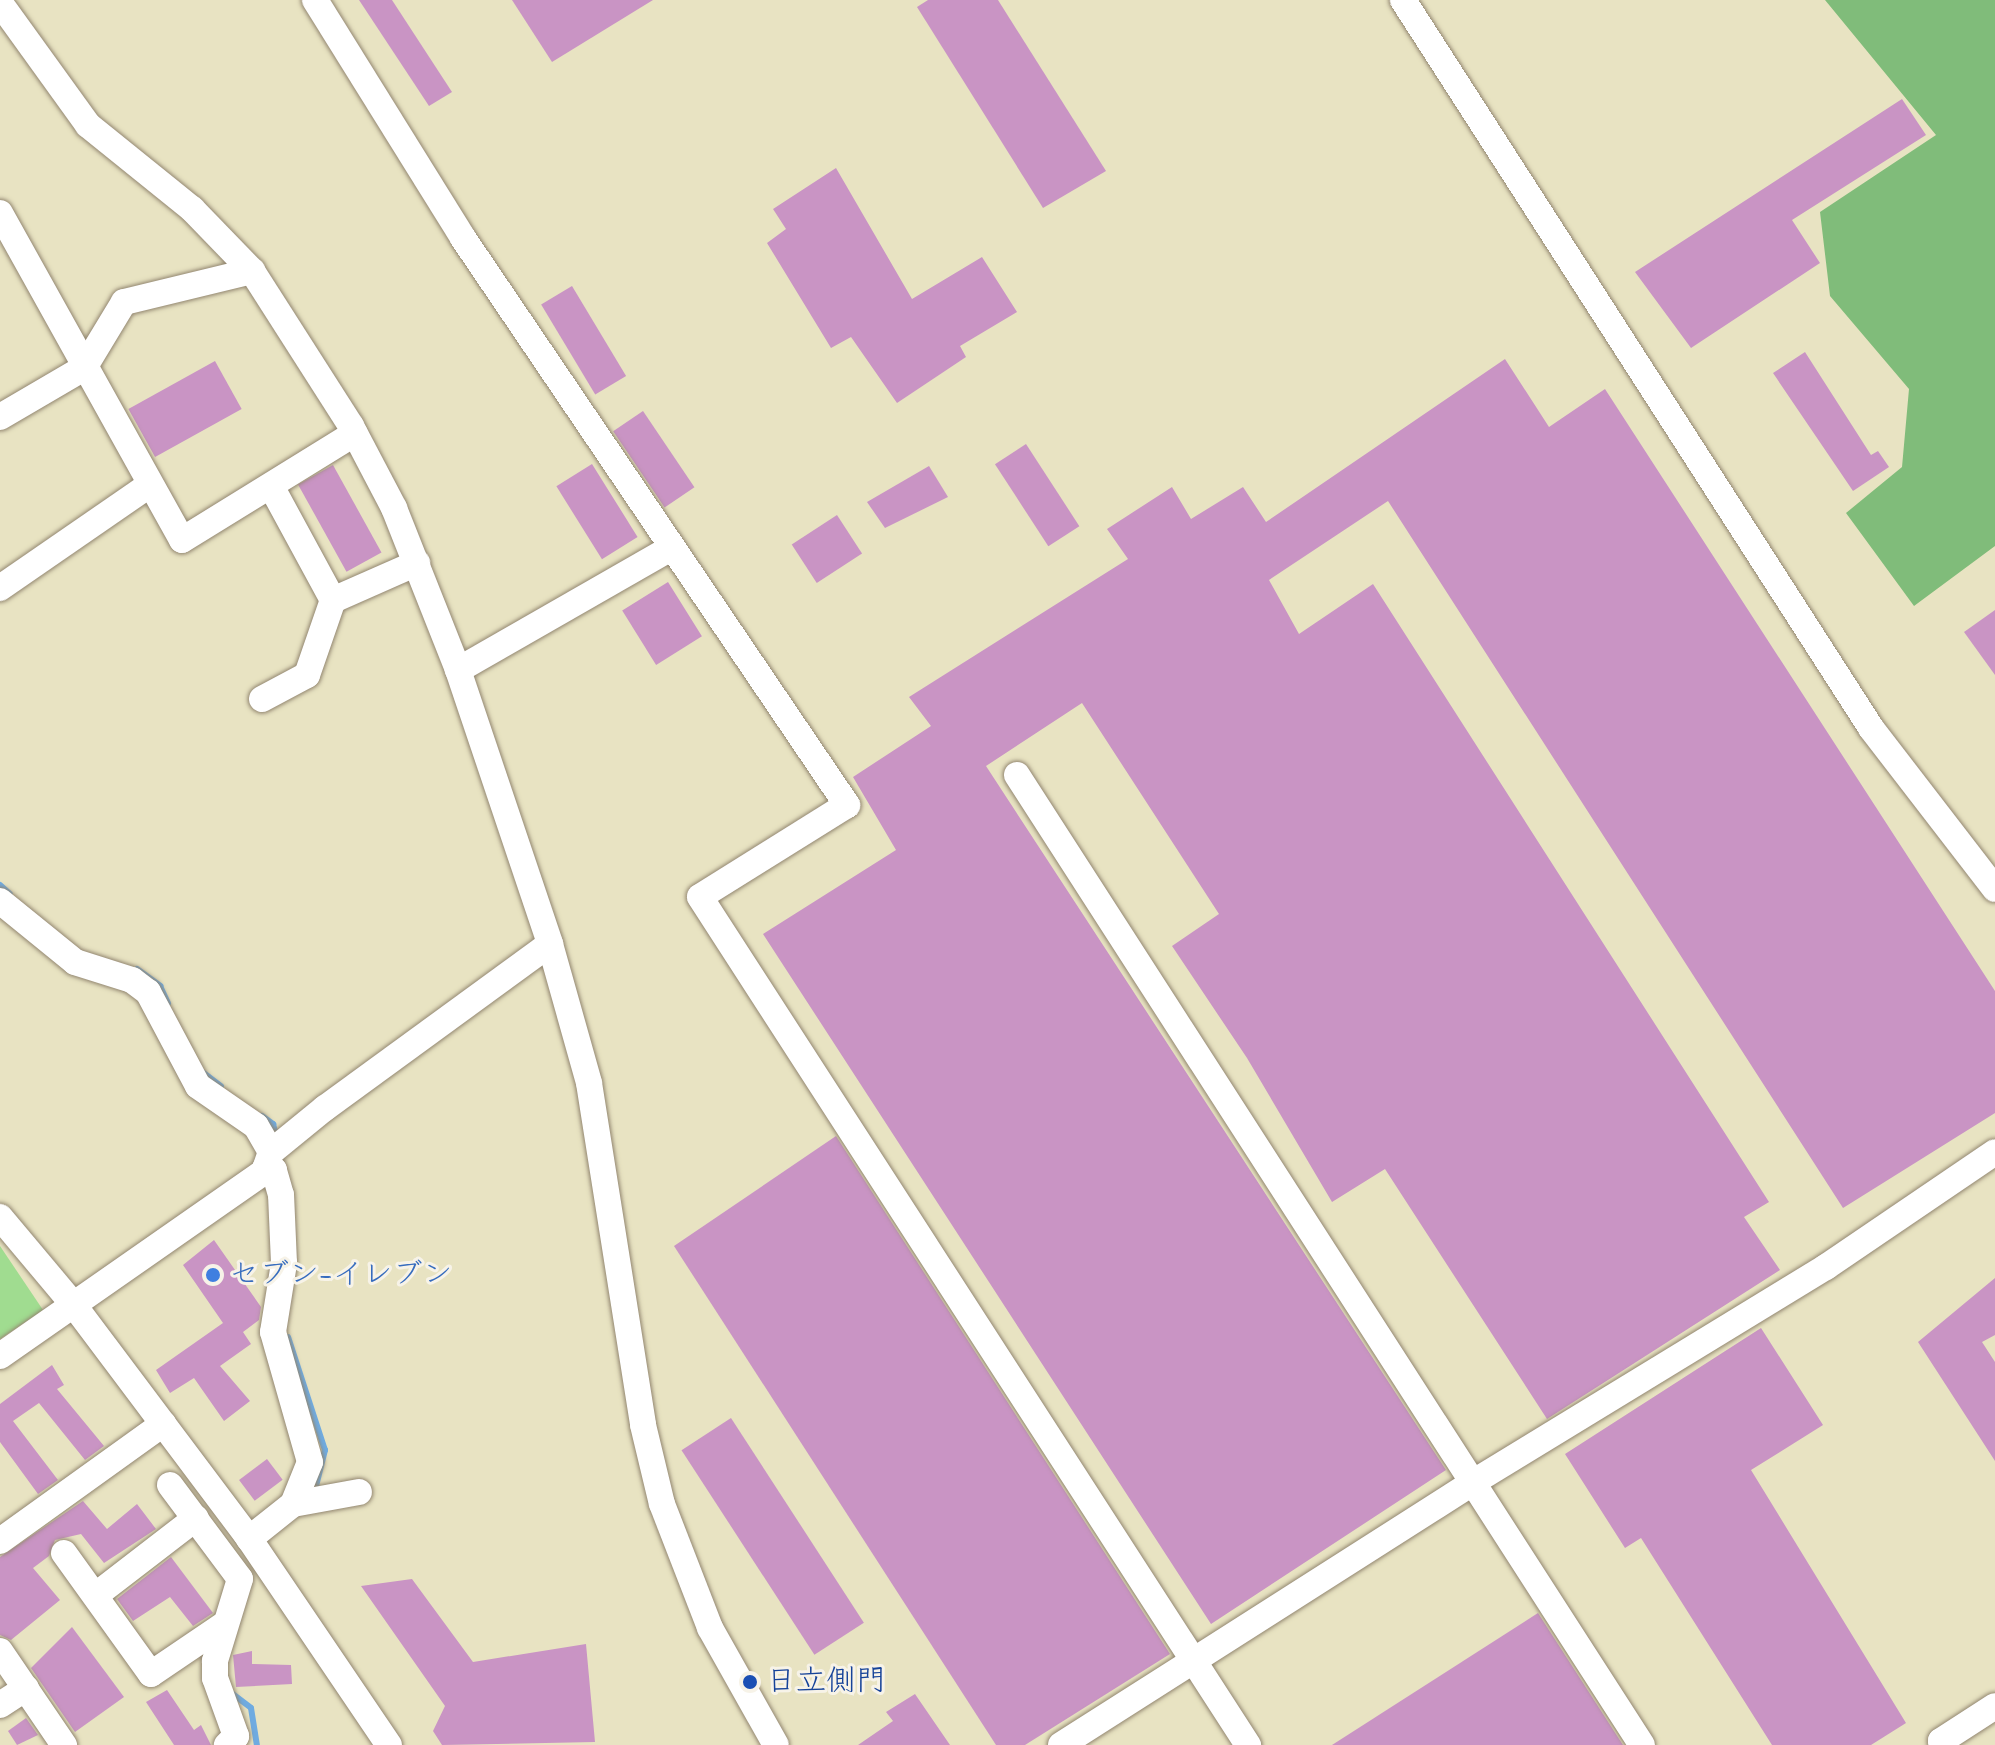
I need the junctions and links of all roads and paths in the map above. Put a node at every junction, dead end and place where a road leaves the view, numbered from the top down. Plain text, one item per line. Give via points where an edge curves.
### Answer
1 (315, 0) edge
2 (1403, 0) edge
3 (0, 3) edge
4 (0, 213) edge
5 (252, 271) junction
6 (84, 368) junction
7 (0, 417) edge
8 (355, 433) junction
9 (148, 486) junction
10 (271, 486) junction
11 (671, 548) junction
12 (417, 563) junction
13 (0, 588) edge
14 (333, 600) junction
15 (458, 670) junction
16 (262, 699) dead end
17 (1017, 775) dead end
18 (1995, 889) edge
19 (0, 901) edge
20 (550, 944) junction
21 (275, 1152) junction
22 (1995, 1152) edge
23 (0, 1217) edge
24 (73, 1304) junction
25 (0, 1356) edge
26 (163, 1424) junction
27 (1472, 1483) junction
28 (170, 1485) dead end
29 (359, 1492) dead end
30 (294, 1504) junction
31 (196, 1518) junction
32 (249, 1539) junction
33 (0, 1541) edge
34 (64, 1553) dead end
35 (96, 1595) junction
36 (222, 1626) junction
37 (0, 1651) edge
38 (1192, 1662) junction
39 (26, 1688) junction
40 (0, 1705) edge
41 (1995, 1706) edge
42 (64, 1745) edge
43 (227, 1745) edge
44 (389, 1745) edge
45 (776, 1745) edge
46 (1061, 1745) edge
47 (1248, 1745) edge
48 (1642, 1745) edge
49 (1944, 1745) edge

1 - 11 street via 463,238
2 - 18 street via 1871,728
3 - 5 street via 106,144 192,209
4 - 6 street
5 - 6 street via 124,302
5 - 8 street
6 - 7 street
6 - 9 street
8 - 10 street
8 - 12 street
9 - 10 street via 182,540
9 - 13 street
10 - 14 street
11 - 15 street
11 - 38 street via 847,805 700,897
12 - 14 street
12 - 15 street
14 - 16 street via 307,675
15 - 20 street
17 - 27 street
19 - 21 street via 75,962 132,980 148,992 198,1086 256,1126
20 - 21 street
20 - 45 street via 589,1083 640,1410 662,1504 710,1628
21 - 24 street
21 - 30 street via 284,1263 273,1332 310,1462
22 - 27 street via 1826,1267
23 - 24 street
24 - 25 street
24 - 26 street
26 - 32 street
26 - 33 street
27 - 38 street
27 - 48 street
28 - 31 street
29 - 30 street
30 - 32 street
31 - 35 street
31 - 36 street via 240,1579
32 - 44 street
34 - 35 street
35 - 36 street via 151,1674
36 - 43 street via 215,1678 236,1736
37 - 39 street
38 - 46 street
38 - 47 street
39 - 40 street
39 - 42 street
41 - 49 street via 1941,1741

